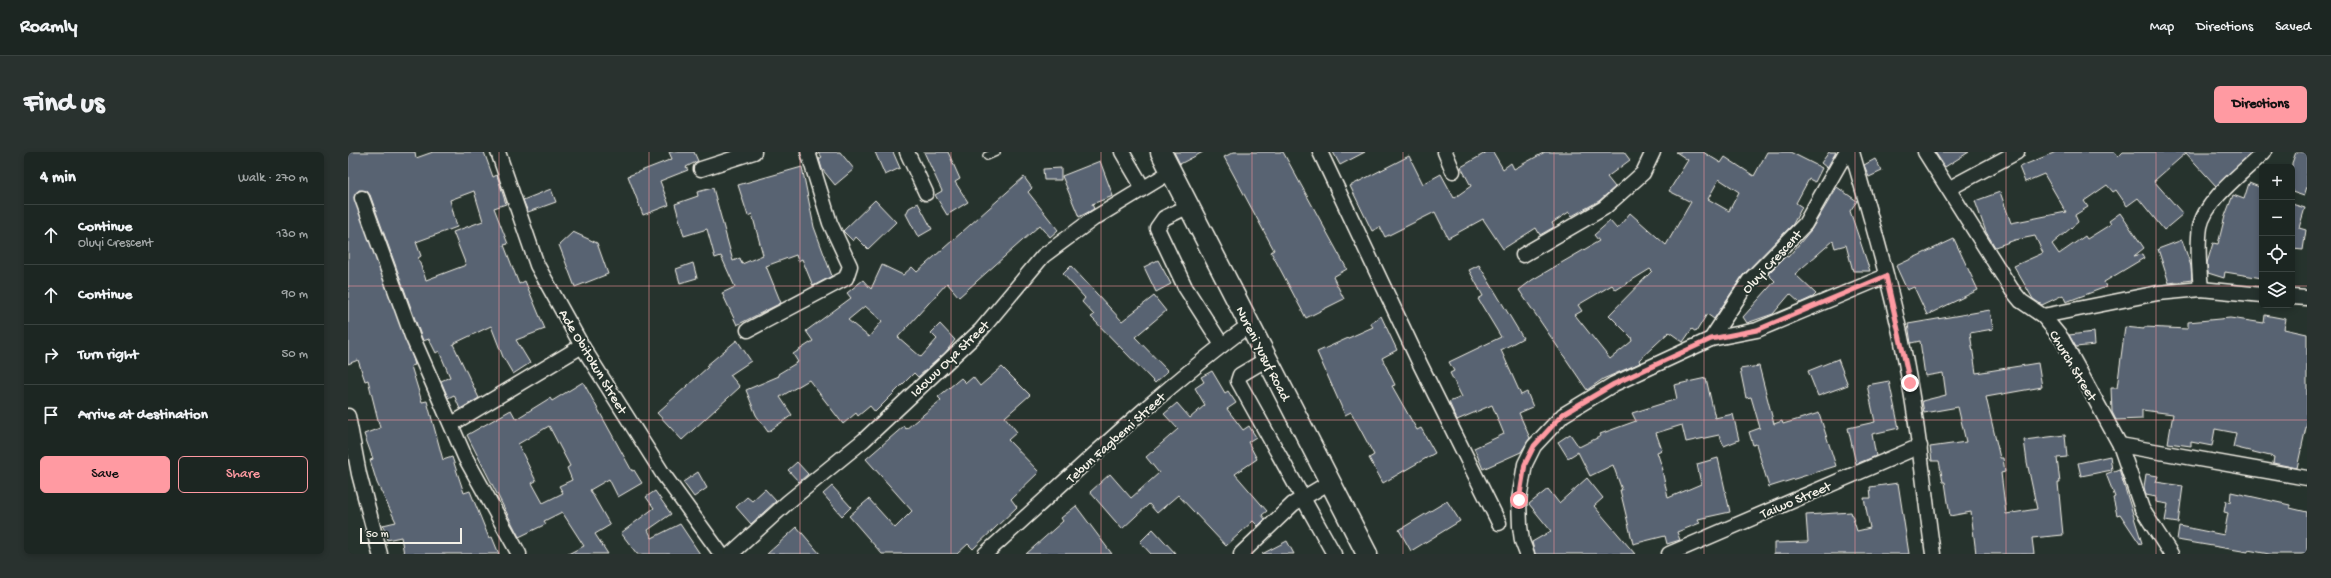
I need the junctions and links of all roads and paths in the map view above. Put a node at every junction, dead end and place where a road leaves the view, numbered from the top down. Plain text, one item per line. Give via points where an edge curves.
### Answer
1 (498, 152) edge
2 (754, 152) edge
3 (808, 152) edge
4 (907, 152) edge
5 (996, 152) edge
6 (1122, 152) edge
7 (1161, 152) edge
8 (1320, 152) edge
9 (1445, 152) edge
10 (1653, 152) edge
11 (1846, 152) edge
12 (1852, 152) edge
13 (1925, 152) edge
14 (2017, 152) edge
15 (2264, 152) edge
16 (987, 156) dead end
17 (702, 169) dead end
18 (1453, 170) dead end
19 (1172, 171) junction
20 (1143, 188) junction
21 (1950, 188) junction
22 (926, 193) dead end
23 (362, 198) dead end
24 (1189, 206) junction
25 (1523, 255) dead end
26 (1886, 276) junction
27 (2200, 289) junction
28 (2259, 295) edge
29 (2295, 297) edge
30 (2307, 298) edge
31 (2043, 316) junction
32 (1249, 325) junction
33 (748, 330) dead end
34 (1711, 339) junction
35 (1222, 345) junction
36 (582, 346) junction
37 (1267, 359) junction
38 (348, 416) edge
39 (452, 424) junction
40 (2120, 445) junction
41 (1920, 446) junction
42 (353, 476) edge
43 (2307, 478) edge
44 (1330, 482) junction
45 (1302, 497) junction
46 (1499, 523) dead end
47 (380, 554) edge
48 (519, 554) edge
49 (721, 554) edge
50 (731, 554) edge
51 (984, 554) edge
52 (1241, 554) edge
53 (1334, 554) edge
54 (1367, 554) edge
55 (1528, 554) edge
56 (1669, 554) edge
57 (1933, 554) edge
58 (2171, 554) edge

1 - 36 street, Ade Obitokun Street via 537,265
2 - 17 street
3 - 33 street via 830,223 850,266 846,278
4 - 22 street
5 - 16 lane
6 - 20 street
7 - 19 street, Nureni Yusuf Road
8 - 46 street via 1420,364
9 - 18 street
10 - 25 street via 1643,173 1604,208
11 - 34 street, Oluyi Crescent via 1805,224 1749,281
12 - 26 street
13 - 21 street, Church Street
14 - 21 street
15 - 27 street via 2213,202 2201,225 2198,248
19 - 20 street, Idowu Oya Street
19 - 24 street, Nureni Yusuf Road
20 - 50 street, Idowu Oya Street via 1093,219 1043,256 980,330 864,440 788,502
21 - 31 street, Church Street via 2012,290 2021,301
23 - 39 street via 412,336
24 - 32 street, Nureni Yusuf Road
24 - 35 street via 1164,218 1157,228 1185,287
26 - 34 street via 1757,330
26 - 41 street via 1910,383
27 - 28 street
27 - 31 street via 2158,293
29 - 30 street
31 - 40 street, Church Street via 2062,339
32 - 35 street, Tebun Fagbemi Street
32 - 37 street, Nureni Yusuf Road
34 - 55 street via 1614,384 1563,414 1534,446 1525,464 1519,500 1522,541
35 - 51 street, Tebun Fagbemi Street via 1158,397
36 - 39 street
36 - 49 street, Ade Obitokun Street via 663,474
37 - 44 street, Nureni Yusuf Road
37 - 45 street via 1240,375 1238,381
38 - 42 street
39 - 48 street via 465,458
40 - 43 street
40 - 58 street, Church Street via 2142,509
41 - 56 street, Taiwo Street
41 - 57 street
42 - 47 street
44 - 45 street
44 - 54 street, Nureni Yusuf Road
45 - 52 street
45 - 53 street

